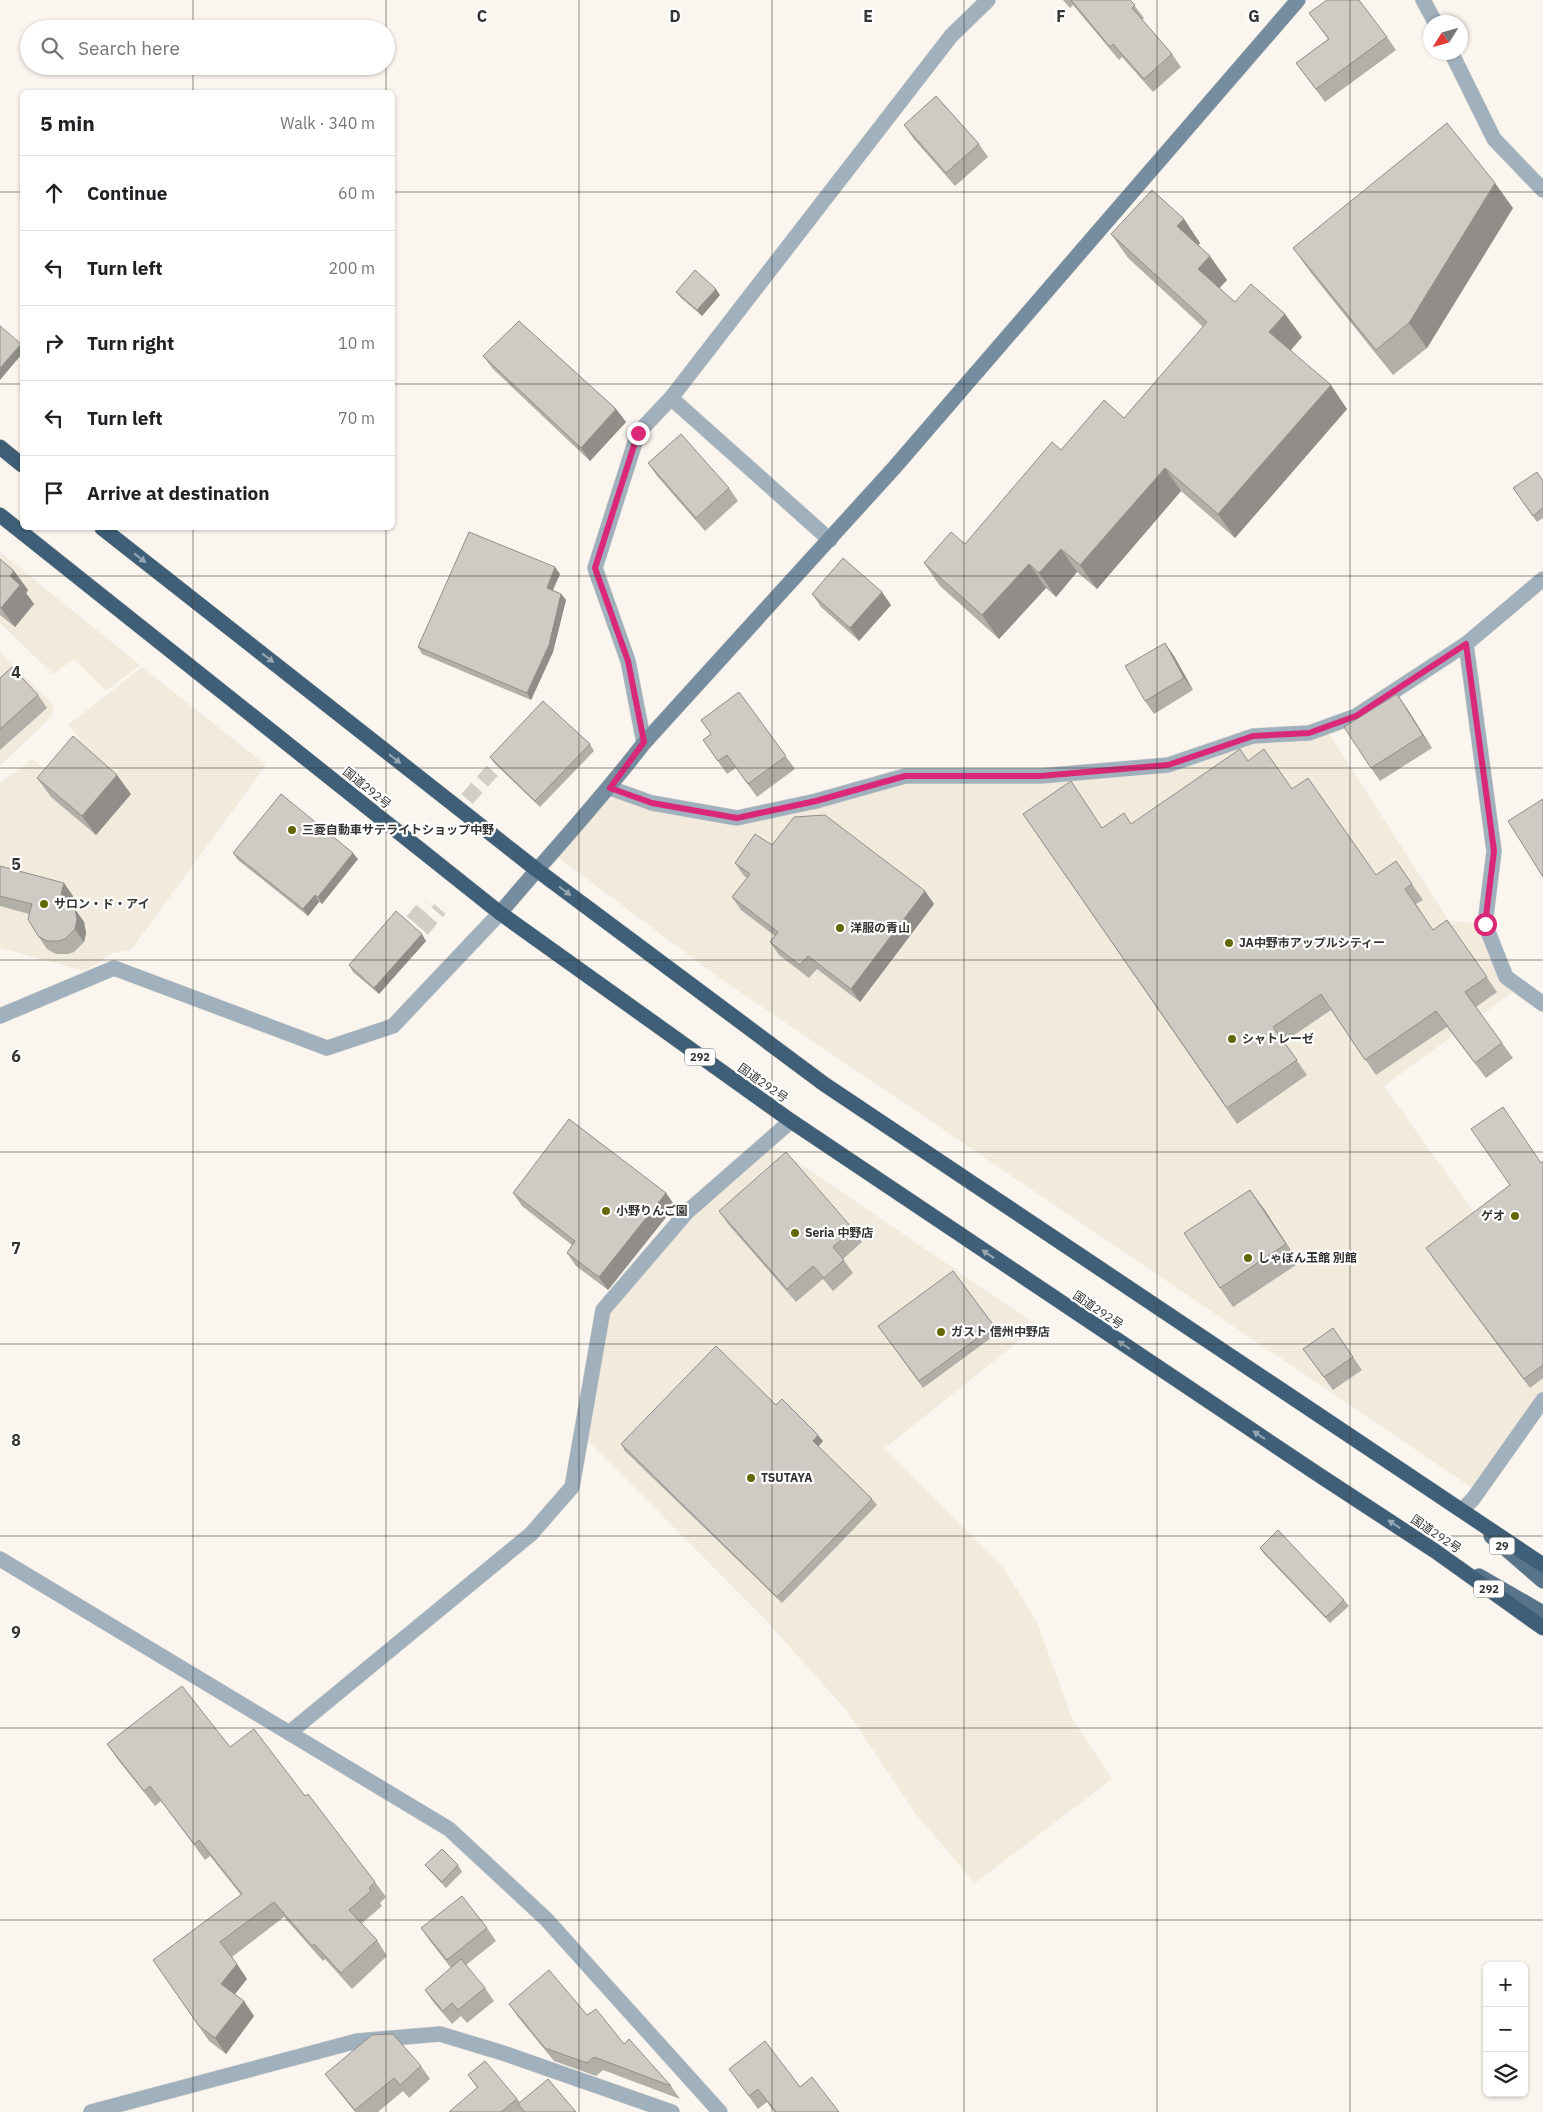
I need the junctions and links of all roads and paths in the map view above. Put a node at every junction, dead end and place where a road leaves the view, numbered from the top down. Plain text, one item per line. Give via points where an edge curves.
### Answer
1 (988, 0) edge
2 (1298, 0) edge
3 (1423, 0) edge
4 (1432, 15) edge
5 (1455, 60) edge
6 (1543, 190) edge
7 (671, 398) junction
8 (0, 447) edge
9 (20, 463) edge
10 (0, 515) edge
11 (105, 530) edge
12 (830, 540) junction
13 (1543, 579) edge
14 (1466, 644) junction
15 (644, 742) junction
16 (610, 788) junction
17 (537, 870) junction
18 (500, 914) junction
19 (1543, 1004) edge
20 (0, 1016) edge
21 (791, 1121) junction
22 (1543, 1400) edge
23 (1462, 1510) junction
24 (1435, 1551) junction
25 (0, 1559) edge
26 (1543, 1565) edge
27 (1543, 1580) edge
28 (1543, 1613) edge
29 (1543, 1628) edge
30 (289, 1733) junction
31 (91, 2112) edge
32 (672, 2112) edge
33 (720, 2112) edge

1 - 7 street via 951,36
2 - 12 street
3 - 4 street
5 - 6 street via 1494,139
7 - 12 street
7 - 15 street via 638,433 595,568 628,661
8 - 9 highway
10 - 18 highway, 国道292号 / 292
11 -> 17 highway
12 - 15 street
13 - 14 street
14 - 16 street via 1356,716 1309,733 1253,736 1168,765 1040,776 905,776 816,801 737,818 652,803
14 - 19 street via 1494,851 1485,924 1506,977
15 - 16 street
16 - 17 street
17 - 18 street
17 -> 23 highway via 824,1084
18 - 20 street via 393,1026 327,1048 114,968
18 - 21 highway, 国道292号 / 292
24 -> 21 highway, 国道292号 / 292
21 - 30 street via 687,1212 602,1310 572,1486 531,1534
22 - 23 street
23 - 26 highway
23 - 27 main road, 29
24 - 28 main road
24 - 29 highway, 国道292号 / 292
25 - 30 street
30 - 33 street via 449,1830 546,1919
31 - 32 street via 358,2040 440,2034 503,2052

